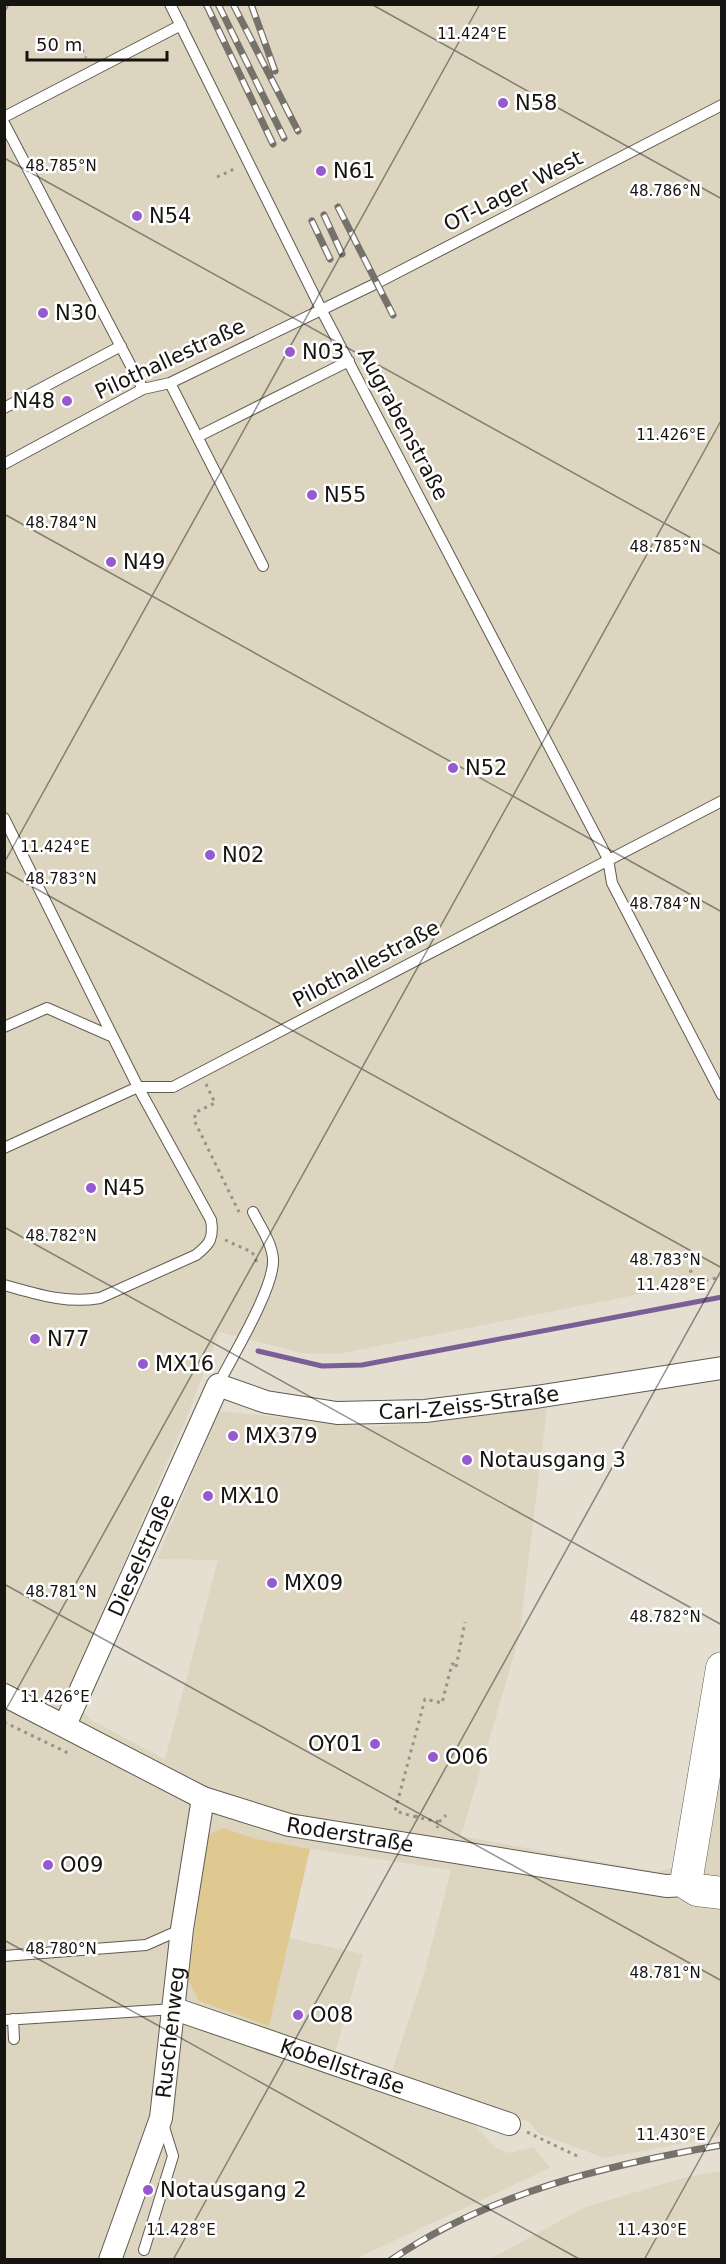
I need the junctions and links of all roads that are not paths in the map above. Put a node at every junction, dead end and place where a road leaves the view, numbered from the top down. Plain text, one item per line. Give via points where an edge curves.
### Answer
1 (170, 4) edge
2 (181, 25) junction
3 (722, 105) edge
4 (4, 117) edge
5 (4, 123) edge
6 (322, 310) junction
7 (121, 346) junction
8 (349, 361) junction
9 (170, 383) junction
10 (143, 389) junction
11 (4, 408) edge
12 (200, 436) junction
13 (4, 464) edge
14 (263, 566) dead end
15 (722, 801) edge
16 (4, 818) edge
17 (608, 859) junction
18 (4, 1027) edge
19 (114, 1037) junction
20 (138, 1087) junction
21 (722, 1095) edge
22 (4, 1148) edge
23 (253, 1212) dead end
24 (4, 1286) edge
25 (722, 1368) edge
26 (218, 1384) junction
27 (722, 1668) edge
28 (4, 1695) edge
29 (65, 1725) junction
30 (203, 1798) junction
31 (689, 1885) junction
32 (722, 1893) edge
33 (182, 1929) junction
34 (4, 1956) edge
35 (175, 2009) junction
36 (9, 2019) edge
37 (14, 2039) dead end
38 (161, 2118) junction
39 (509, 2124) road end
40 (144, 2250) dead end
41 (110, 2259) edge

1 - 2 lane, Augrabenstraße
2 - 4 lane
2 - 6 lane, Augrabenstraße
3 - 6 lane, OT-Lager West
5 - 7 lane
6 - 8 lane, Augrabenstraße
6 - 9 lane, Pilothallestraße
7 - 10 lane
7 - 11 lane
8 - 12 lane
8 - 17 lane, Augrabenstraße
9 - 10 lane, Pilothallestraße
9 - 12 lane
10 - 13 lane, Pilothallestraße
12 - 14 lane
15 - 17 lane, Pilothallestraße
16 - 19 lane
17 - 20 lane, Pilothallestraße via 173,1087
17 - 21 lane, Augrabenstraße via 612,883
18 - 19 lane via 44,1003
19 - 20 lane
20 - 22 lane
20 - 24 lane via 211,1220 214,1235 208,1245 196,1255 100,1298 69,1300
23 - 26 lane via 273,1256 271,1275
25 - 26 street, Carl-Zeiss-Straße via 425,1411 338,1413 266,1402
26 - 29 street, Dieselstraße
27 - 31 street via 687,1876
28 - 29 street, Roderstraße
29 - 30 street, Roderstraße
30 - 31 street, Roderstraße via 289,1826 655,1884
30 - 33 street, Ruschenweg
31 - 32 street, Roderstraße
33 - 34 lane via 146,1945
33 - 35 street, Ruschenweg
35 - 36 lane
35 - 38 street, Ruschenweg
35 - 39 street, Kobellstraße
36 - 37 lane
38 - 40 lane via 173,2156
38 - 41 street, Ruschenweg

